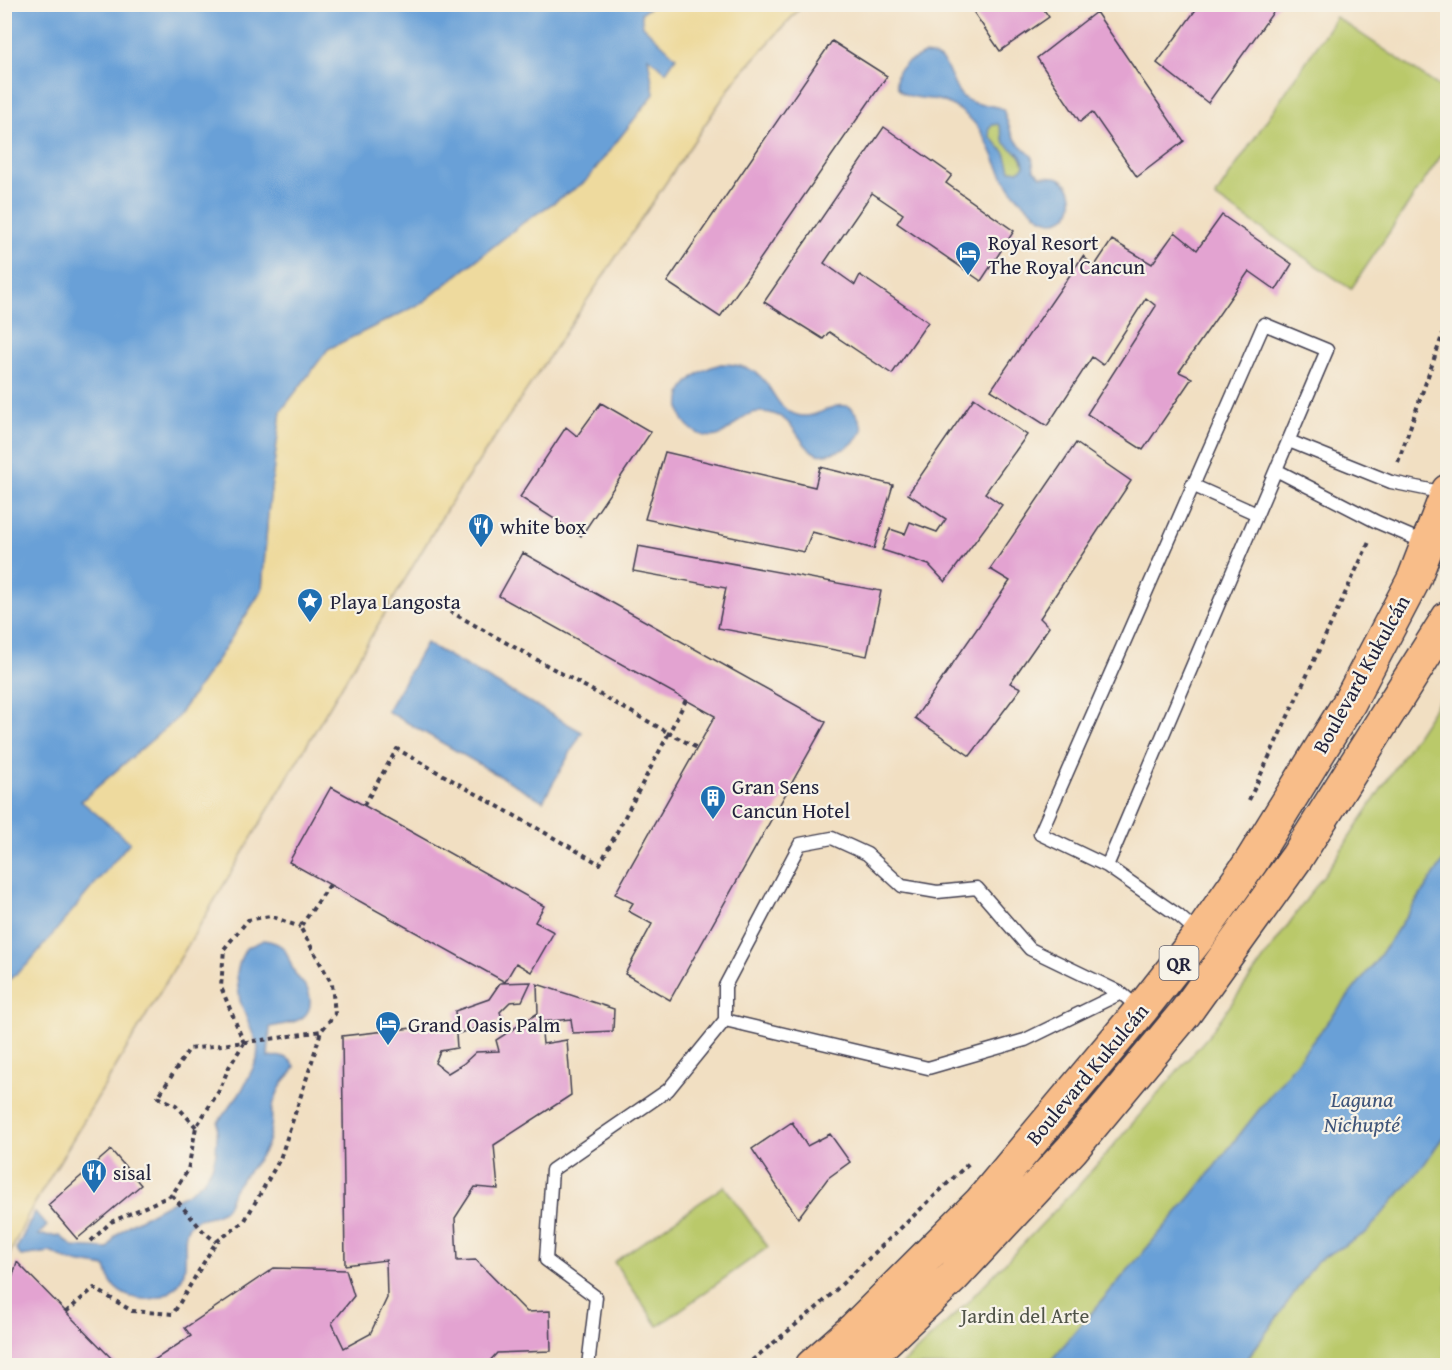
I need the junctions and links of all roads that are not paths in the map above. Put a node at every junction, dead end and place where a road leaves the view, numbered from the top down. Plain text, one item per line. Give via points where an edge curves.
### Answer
1 (1289, 441) junction
2 (1276, 470) junction
3 (1192, 485) junction
4 (1447, 492) edge
5 (1257, 514) junction
6 (1427, 544) junction
7 (1448, 618) edge
8 (1107, 867) junction
9 (1200, 935) junction
10 (1131, 1001) junction
11 (725, 1020) junction
12 (588, 1365) edge
13 (812, 1365) edge
14 (859, 1365) edge

1 - 2 lane
1 - 3 lane via 1327,350 1264,324
1 - 4 lane via 1381,479
2 - 5 lane
2 - 6 lane
3 - 5 lane
3 - 8 lane via 1040,834
4 - 6 main road, Boulevard Kukulcán / QR
5 - 8 lane
6 - 9 main road, Boulevard Kukulcán / QR via 1414,579 1349,703 1251,862
7 - 14 main road, Boulevard Kukulcán / QR via 1297,857 1185,1013 1072,1149 953,1277
8 - 9 lane
9 - 10 main road, Boulevard Kukulcán / QR
10 - 11 lane via 1025,1040 928,1068
10 - 11 lane via 1030,949 977,888 938,892 902,886 867,854 832,838 800,844 725,986
10 - 13 main road, Boulevard Kukulcán / QR via 980,1203 855,1328
11 - 12 lane via 668,1090 552,1170 546,1260 596,1298

